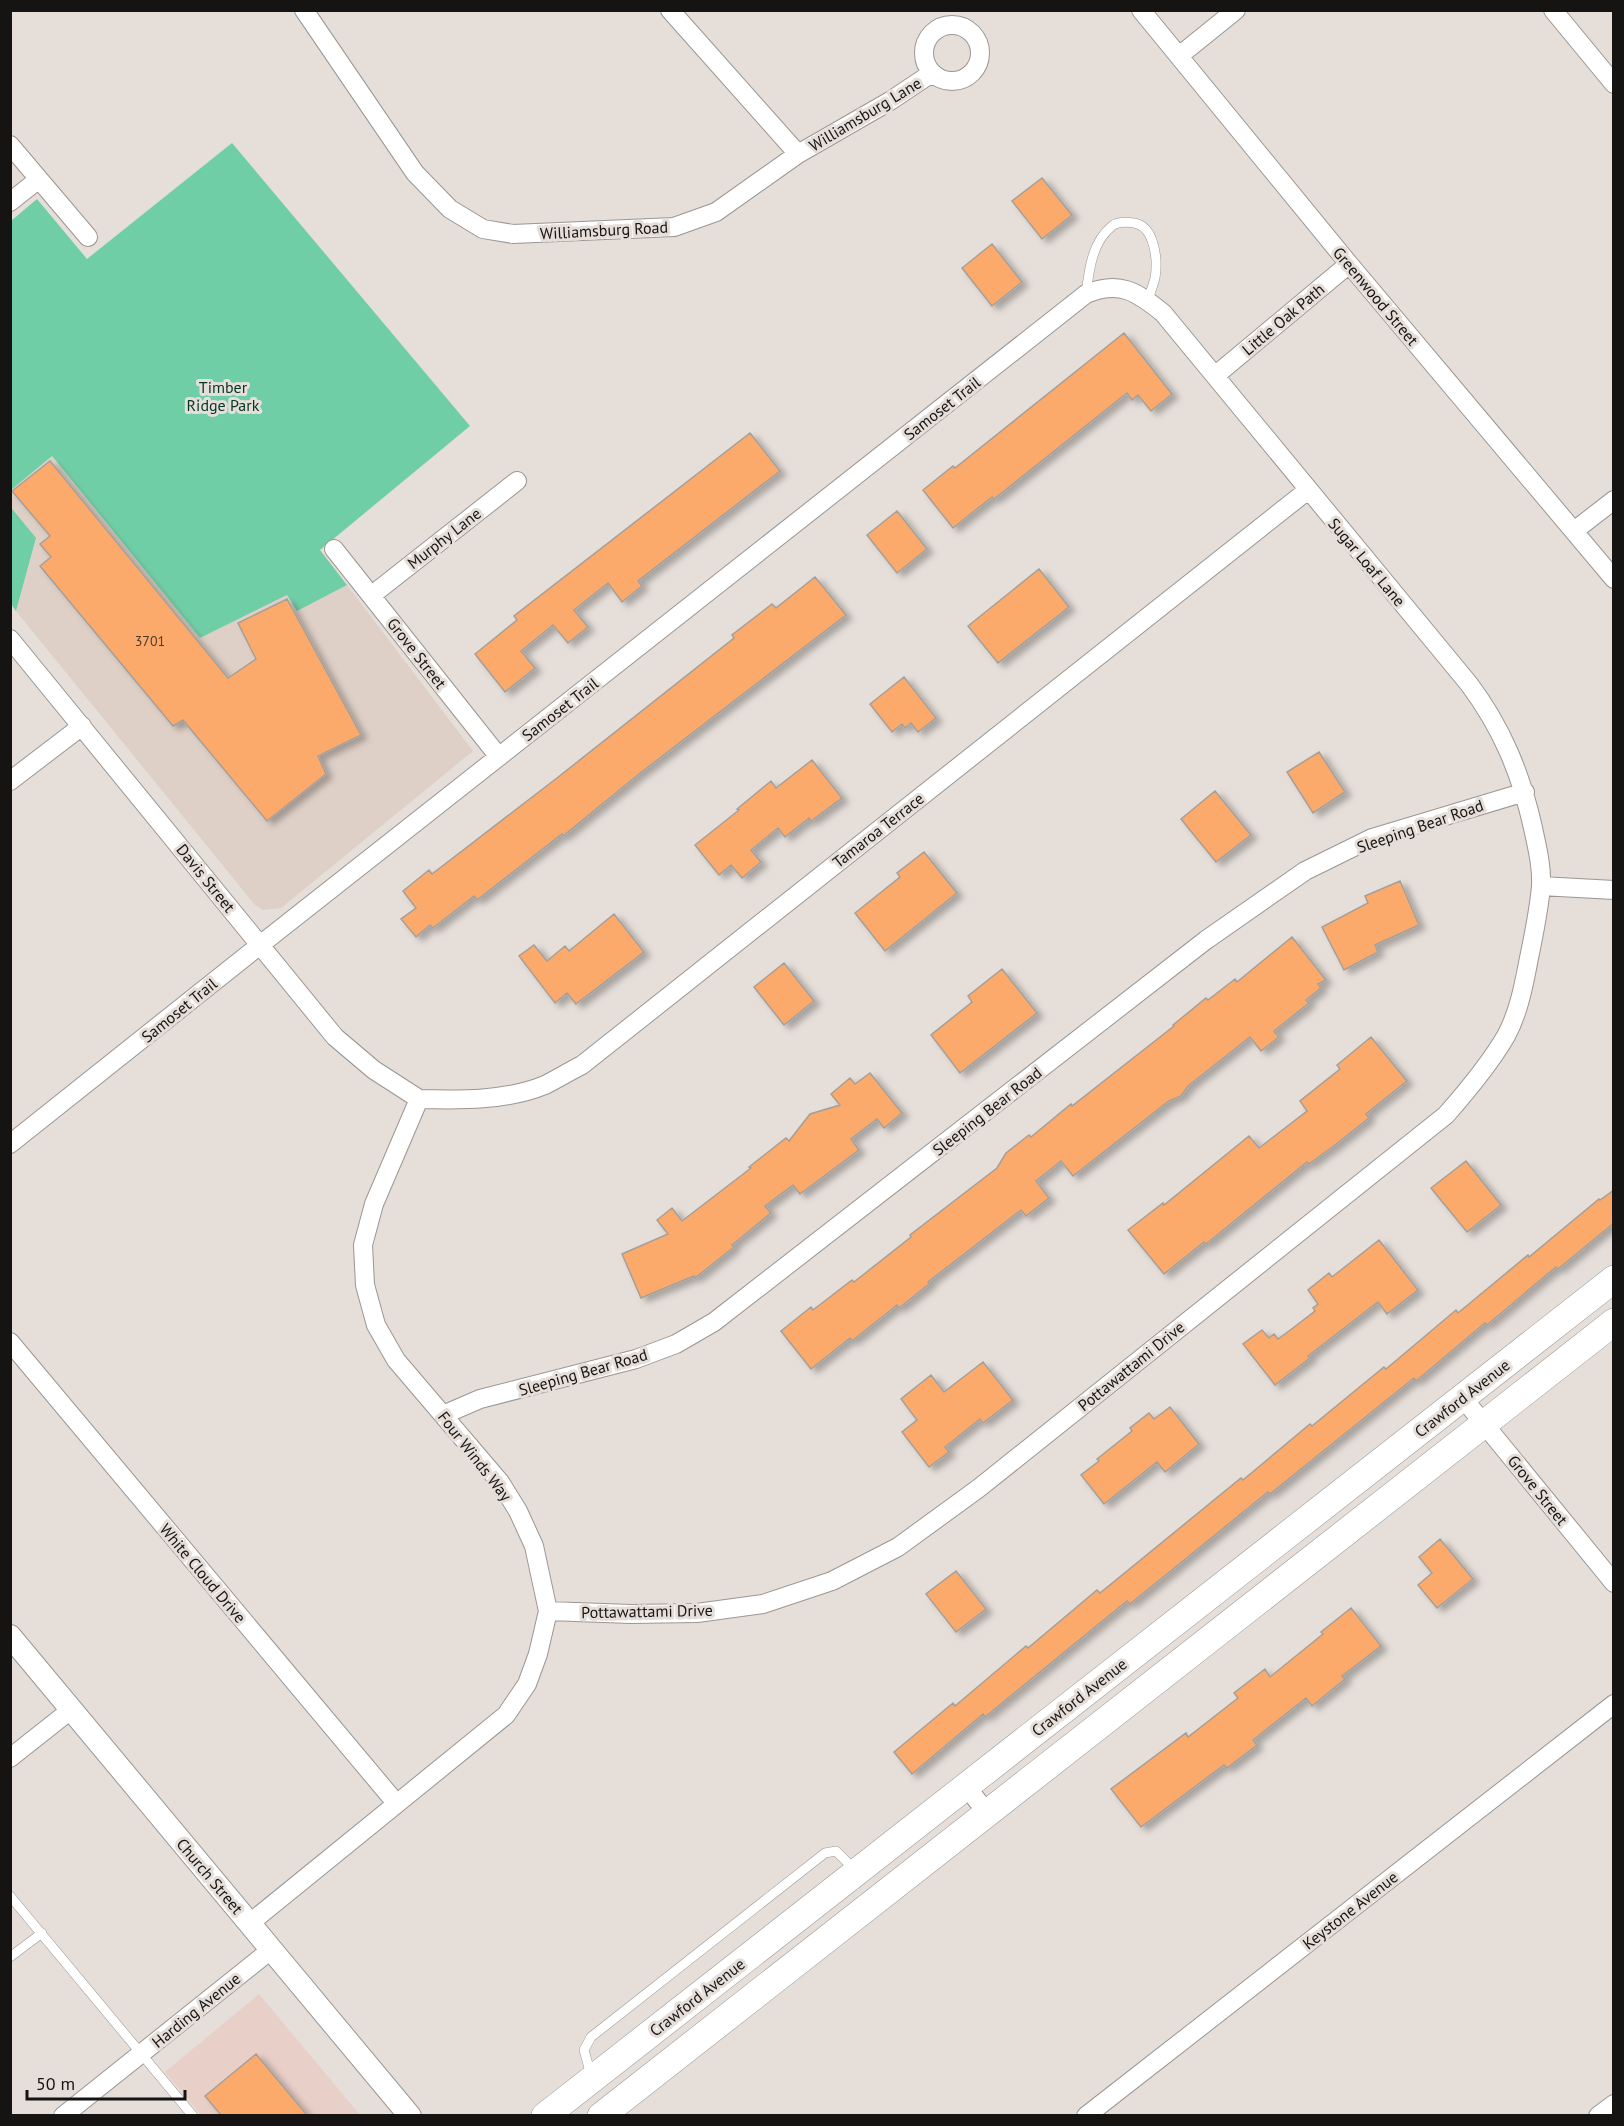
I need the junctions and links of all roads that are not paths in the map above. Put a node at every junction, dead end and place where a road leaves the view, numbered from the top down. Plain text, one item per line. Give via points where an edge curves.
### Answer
1 (304, 10) edge
2 (670, 10) edge
3 (1141, 10) edge
4 (1236, 10) edge
5 (1553, 10) edge
6 (1179, 56) junction
7 (932, 73) dead end
8 (1614, 84) edge
9 (10, 145) edge
10 (798, 154) junction
11 (39, 179) junction
12 (10, 202) edge
13 (88, 237) dead end
14 (1349, 264) junction
15 (1116, 287) joint
16 (1086, 294) junction
17 (1148, 300) junction
18 (1216, 375) junction
19 (517, 481) dead end
20 (1308, 490) junction
21 (1614, 500) edge
22 (1574, 531) junction
23 (334, 549) dead end
24 (1614, 579) edge
25 (372, 595) junction
26 (10, 639) edge
27 (82, 726) junction
28 (499, 757) junction
29 (10, 781) edge
30 (1525, 792) junction
31 (1541, 886) junction
32 (1614, 890) edge
33 (260, 945) junction
34 (419, 1099) junction
35 (10, 1144) edge
36 (1614, 1279) edge
37 (1614, 1322) edge
38 (10, 1342) edge
39 (1462, 1397) junction
40 (443, 1415) junction
41 (1484, 1424) junction
42 (1614, 1583) edge
43 (548, 1611) junction
44 (10, 1636) edge
45 (1614, 1704) edge
46 (72, 1709) junction
47 (10, 1758) edge
48 (966, 1786) junction
49 (396, 1803) junction
50 (987, 1813) junction
51 (10, 1896) edge
52 (250, 1923) junction
53 (42, 1933) junction
54 (272, 1950) junction
55 (10, 1957) edge
56 (142, 2054) junction
57 (1614, 2104) edge
58 (612, 2112) edge
59 (63, 2115) edge
60 (193, 2115) edge
61 (410, 2115) edge
62 (545, 2115) edge
63 (1086, 2115) edge
64 (1598, 2115) edge

1 - 10 street, Williamsburg Road via 415,173 450,209 483,229 513,234 674,227 716,212
2 - 10 street
3 - 6 street, Greenwood Street
4 - 6 street
5 - 8 street
6 - 14 street, Greenwood Street
7 - 10 street, Williamsburg Lane
9 - 11 street
11 - 12 street
11 - 13 street
14 - 18 street, Little Oak Path
14 - 22 street, Greenwood Street
15 - 16 street, Samoset Trail
15 - 17 street, Sugar Loaf Lane
16 - 17 lane via 1090,265 1100,241 1113,225 1125,222 1140,224 1149,232 1155,254 1155,277
16 - 28 street, Samoset Trail
17 - 18 street, Sugar Loaf Lane via 1164,313
18 - 20 street, Sugar Loaf Lane
19 - 25 street, Murphy Lane
20 - 30 street, Sugar Loaf Lane via 1486,707
20 - 34 street, Tamaroa Terrace via 582,1065 543,1085 506,1095 463,1100
21 - 22 street
22 - 24 street, Greenwood Street
23 - 25 street, Grove Street
25 - 28 street, Grove Street
26 - 27 street, Davis Street
27 - 29 street
27 - 33 street, Davis Street
28 - 33 street, Samoset Trail
30 - 31 street, Sugar Loaf Lane via 1539,856
30 - 40 street, Sleeping Bear Road via 1372,838 1305,871 1206,940 714,1323 676,1344 636,1359 480,1399
31 - 32 street
31 - 43 street, Pottawattami Drive via 1522,991 1507,1034 1483,1072 1446,1115 979,1488 898,1547 832,1581 763,1604 697,1613
33 - 34 street, Davis Street via 335,1037 374,1070
33 - 35 street, Samoset Trail
34 - 40 street, Four Winds Way via 374,1204 363,1245 365,1285 376,1325 396,1360
36 - 39 main road, Crawford Avenue
37 - 41 main road, Crawford Avenue
38 - 49 street, White Cloud Drive
39 - 41 street, Grove Street
39 - 48 main road, Crawford Avenue
40 - 43 street, Four Winds Way via 500,1482 518,1511 534,1546
41 - 42 street, Grove Street
41 - 50 main road, Crawford Avenue
43 - 49 street, Four Winds Way via 527,1684 507,1715
44 - 46 street, Church Street
45 - 63 street, Keystone Avenue
46 - 47 street
46 - 52 street, Church Street
48 - 50 street
48 - 62 main road, Crawford Avenue
49 - 52 street, Four Winds Way
50 - 58 main road, Crawford Avenue
51 - 53 lane
52 - 54 street, Church Street
53 - 55 lane
53 - 56 lane
54 - 56 street, Harding Avenue
54 - 61 street, Church Street
56 - 59 street, Harding Avenue
56 - 60 lane
57 - 64 street

